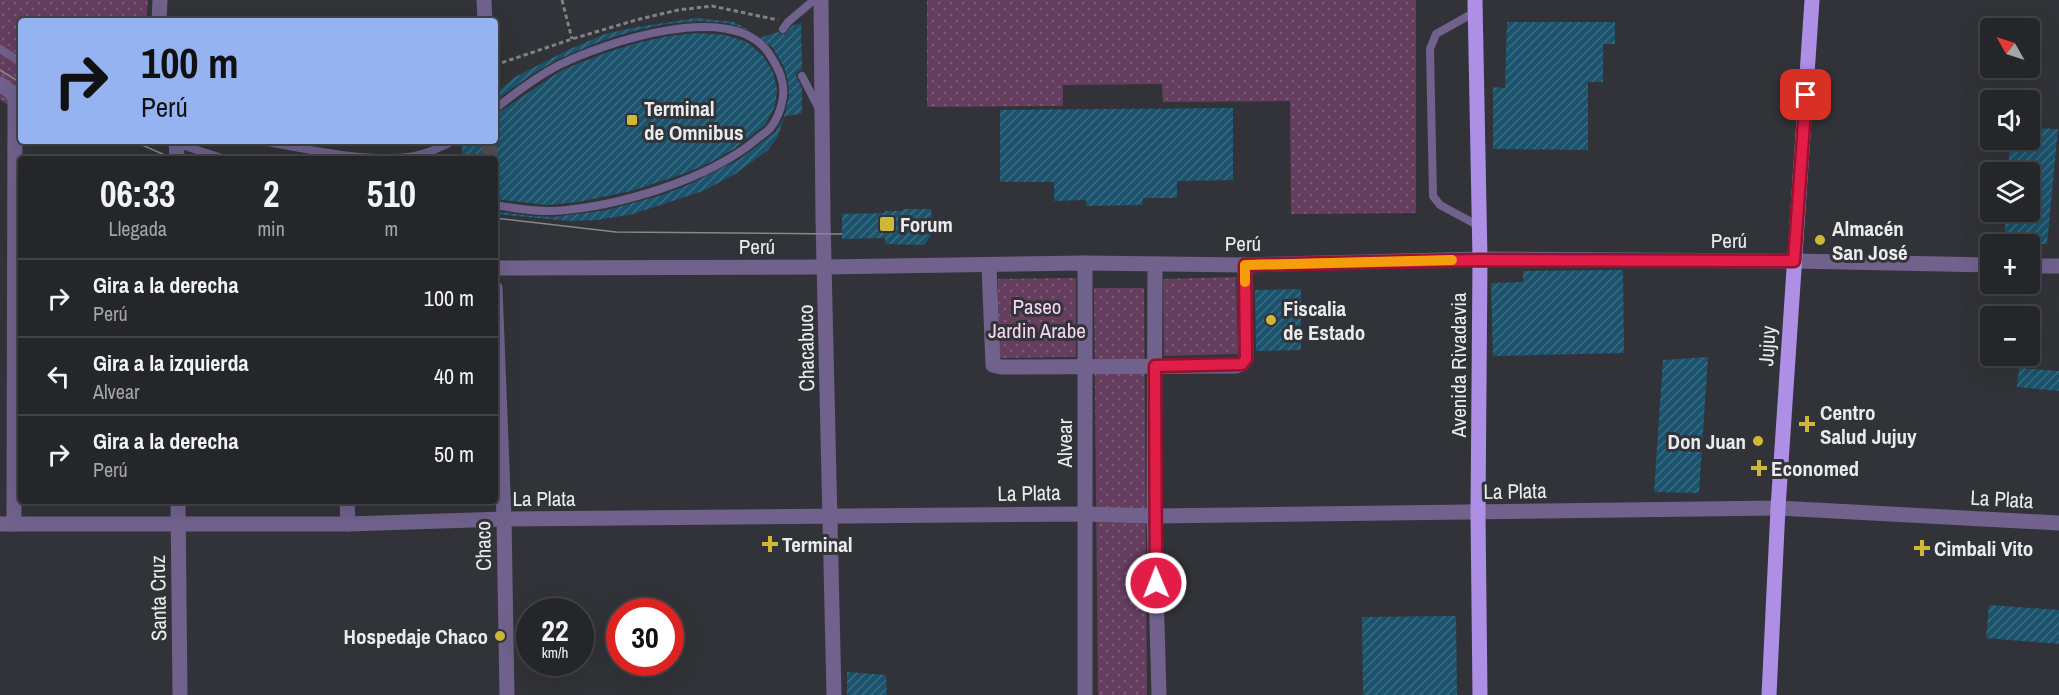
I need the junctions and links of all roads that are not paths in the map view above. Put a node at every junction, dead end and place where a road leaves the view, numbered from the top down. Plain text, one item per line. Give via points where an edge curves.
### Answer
1 (160, 0) edge
2 (484, 0) edge
3 (814, 0) edge
4 (820, 0) edge
5 (1812, 0) edge
6 (1475, 6) edge
7 (159, 18) edge
8 (485, 18) edge
9 (783, 29) dead end
10 (0, 49) edge
11 (18, 60) edge
12 (802, 76) dead end
13 (0, 84) edge
14 (498, 107) edge
15 (822, 114) junction
16 (179, 144) edge
17 (279, 144) edge
18 (446, 144) edge
19 (216, 156) edge
20 (364, 156) edge
21 (413, 156) edge
22 (498, 205) edge
23 (1479, 226) junction
24 (1480, 260) junction
25 (1794, 261) junction
26 (1086, 264) junction
27 (1155, 264) junction
28 (1245, 265) junction
29 (1980, 265) edge
30 (989, 266) junction
31 (2040, 266) edge
32 (2059, 266) edge
33 (824, 267) junction
34 (498, 268) edge
35 (12, 276) edge
36 (498, 365) edge
37 (1085, 366) junction
38 (1155, 366) junction
39 (178, 504) edge
40 (347, 504) edge
41 (1778, 508) junction
42 (1478, 513) junction
43 (1084, 514) junction
44 (1154, 516) junction
45 (831, 517) junction
46 (504, 519) junction
47 (2059, 523) edge
48 (7, 524) edge
49 (178, 524) junction
50 (348, 524) junction
51 (180, 695) edge
52 (507, 695) edge
53 (834, 695) edge
54 (1086, 695) edge
55 (1159, 695) edge
56 (1480, 695) edge
57 (1769, 695) edge

1 - 7 street
2 - 8 street
3 - 9 lane
4 - 15 street, Chacabuco
5 - 25 main road, Jujuy
6 - 23 main road, Avenida Rivadavia
6 - 23 lane via 1436,34 1430,49 1432,185 1433,196 1440,205
10 - 11 lane
12 - 15 lane
13 - 35 street via 15,98
14 - 22 lane via 559,65 618,42 694,26 726,28 748,35 763,45 782,75 783,101 771,127 718,166 634,196 585,208 552,211
15 - 33 street, Chacabuco
16 - 19 lane, bridge
17 - 20 lane
18 - 21 lane
23 - 24 main road, Avenida Rivadavia
24 - 25 street, Perú
24 - 28 street, Perú
24 - 42 main road, Avenida Rivadavia
25 - 29 street, Perú
25 - 41 main road, Jujuy
26 - 27 street, Perú
26 - 30 street, Perú
26 - 37 street, Alvear
27 - 28 street, Perú
27 - 38 street
28 - 38 street via 1246,359 1242,364
30 - 33 street, Perú
30 - 37 street via 993,364
31 - 32 street
33 - 34 street, Perú
33 - 45 street, Chacabuco
35 - 48 street
36 - 46 street, Chaco
37 - 38 street
37 - 43 street, Alvear
38 - 44 street
39 - 49 street, Santa Cruz
40 - 50 street
41 - 42 street, La Plata
41 - 47 street, La Plata
41 - 57 main road, Jujuy
42 - 44 street, La Plata
42 - 56 main road, Avenida Rivadavia
43 - 44 street, La Plata
43 - 45 street, La Plata
43 - 54 street, Alvear
44 - 55 street
45 - 46 street, La Plata
45 - 53 street, Chacabuco
46 - 50 street, La Plata
46 - 52 street, Chaco
48 - 49 street, La Plata
49 - 50 street, La Plata
49 - 51 street, Santa Cruz

